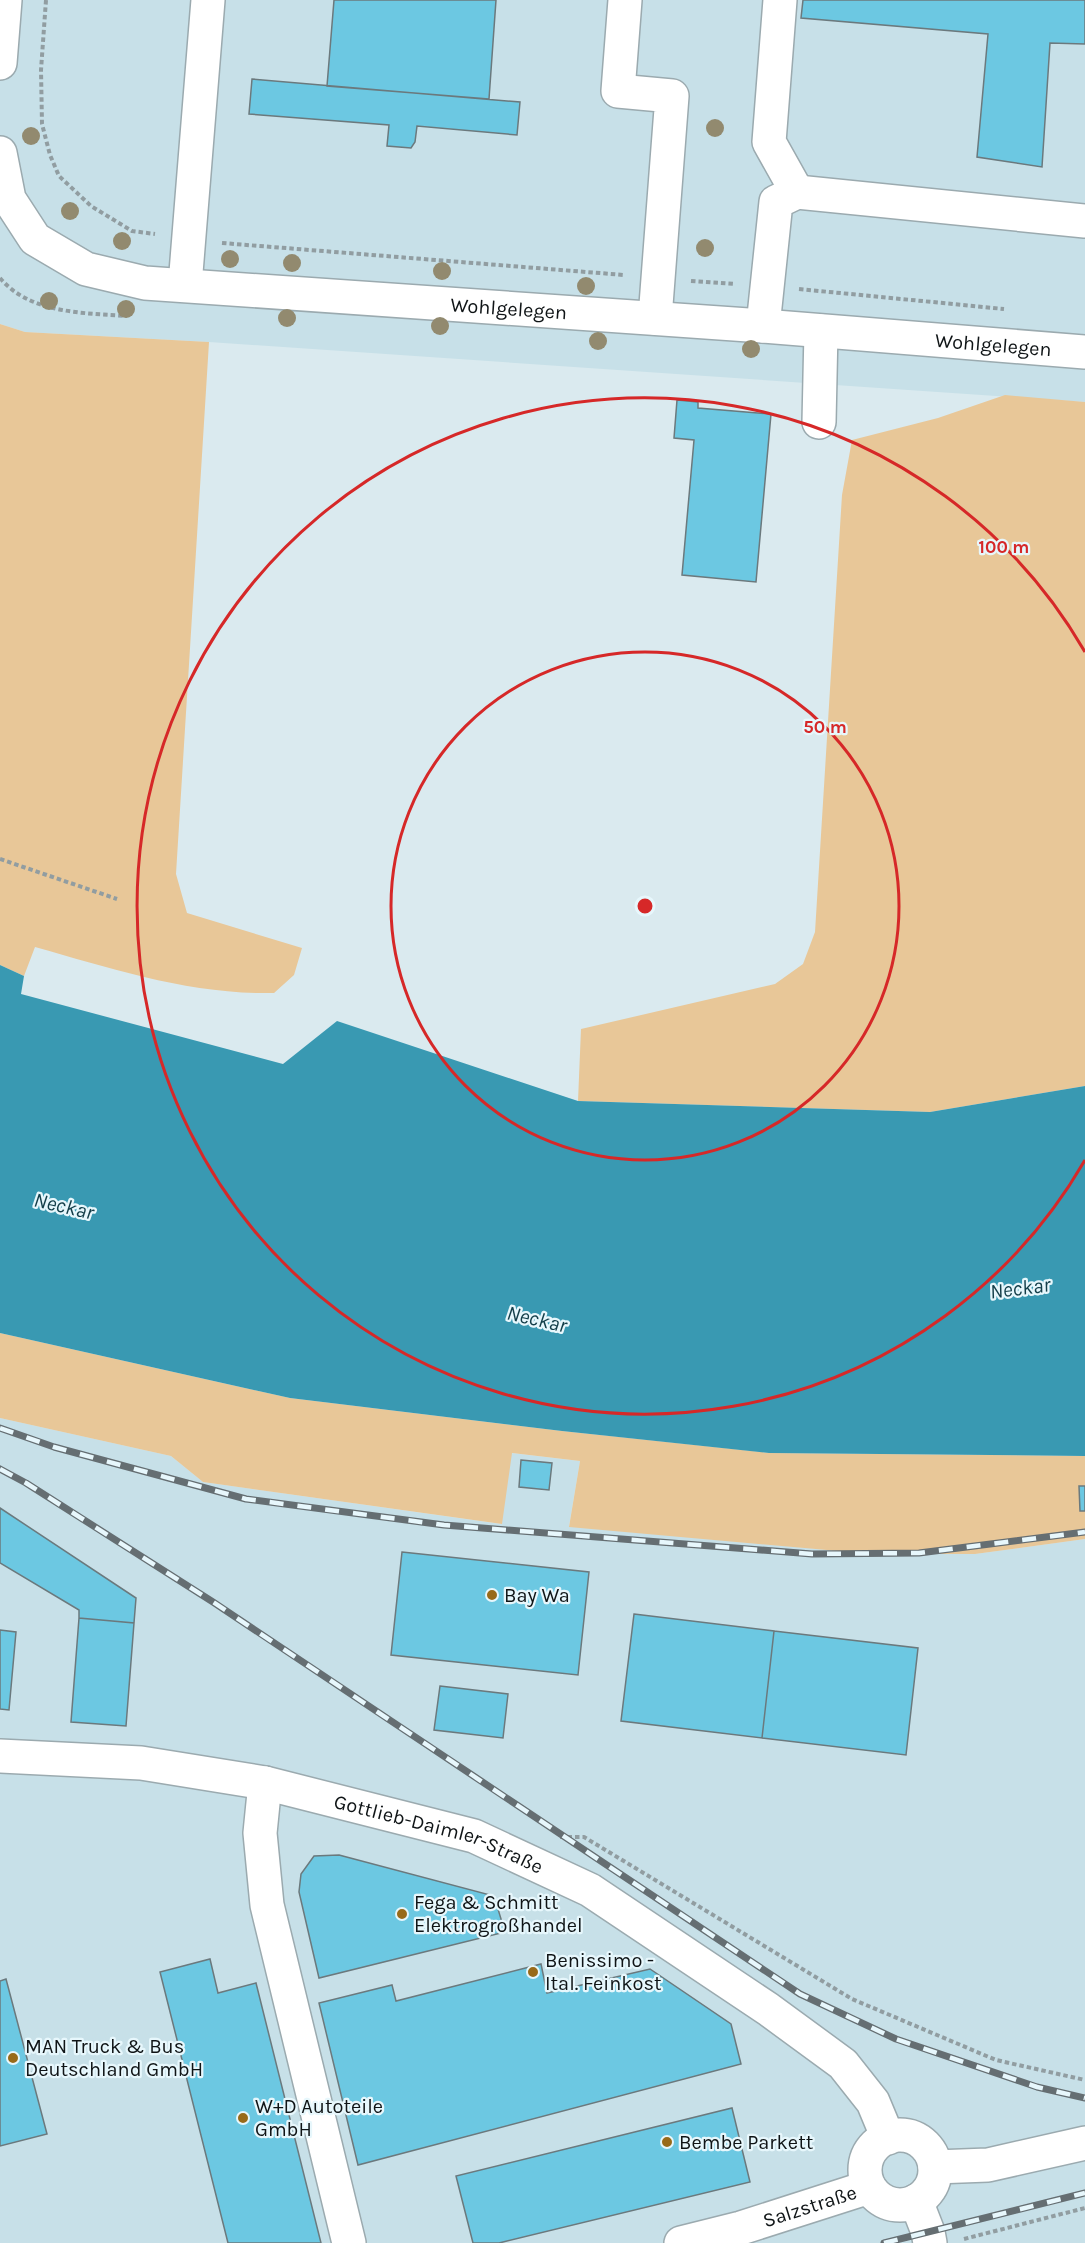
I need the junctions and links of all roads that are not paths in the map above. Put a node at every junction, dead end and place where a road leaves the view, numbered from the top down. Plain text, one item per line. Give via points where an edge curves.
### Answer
1 (5, 0) edge
2 (208, 0) edge
3 (625, 0) edge
4 (780, 0) edge
5 (0, 63) edge
6 (0, 153) edge
7 (797, 192) junction
8 (1085, 221) edge
9 (185, 285) junction
10 (655, 318) junction
11 (763, 326) junction
12 (821, 331) junction
13 (1085, 352) edge
14 (819, 422) dead end
15 (0, 1756) edge
16 (265, 1783) junction
17 (888, 2138) junction
18 (1085, 2143) edge
19 (935, 2167) junction
20 (869, 2187) junction
21 (916, 2201) junction
22 (946, 2242) edge
23 (349, 2243) edge
24 (681, 2243) edge

1 - 5 street
2 - 9 street
3 - 10 street via 618,92 672,96
4 - 7 street via 769,142
6 - 9 street, Wohlgelegen via 9,199 35,238 86,269 145,282
7 - 8 street
7 - 11 street via 776,202
9 - 10 street, Wohlgelegen
10 - 11 street, Wohlgelegen
11 - 12 street, Wohlgelegen
12 - 13 street, Wohlgelegen
12 - 14 street
15 - 16 street, Gottlieb-Daimler-Straße via 141,1763
16 - 17 street, Gottlieb-Daimler-Straße via 474,1836 590,1890 843,2064 873,2102
16 - 23 street via 260,1833 267,1905
17 - 19 street via 898,2135 919,2141 933,2157
17 - 20 street via 870,2152 866,2164
18 - 19 street via 988,2165
19 - 21 street via 931,2187
20 - 21 street via 876,2196 895,2205
20 - 24 street, Salzstraße
21 - 22 street via 928,2232

